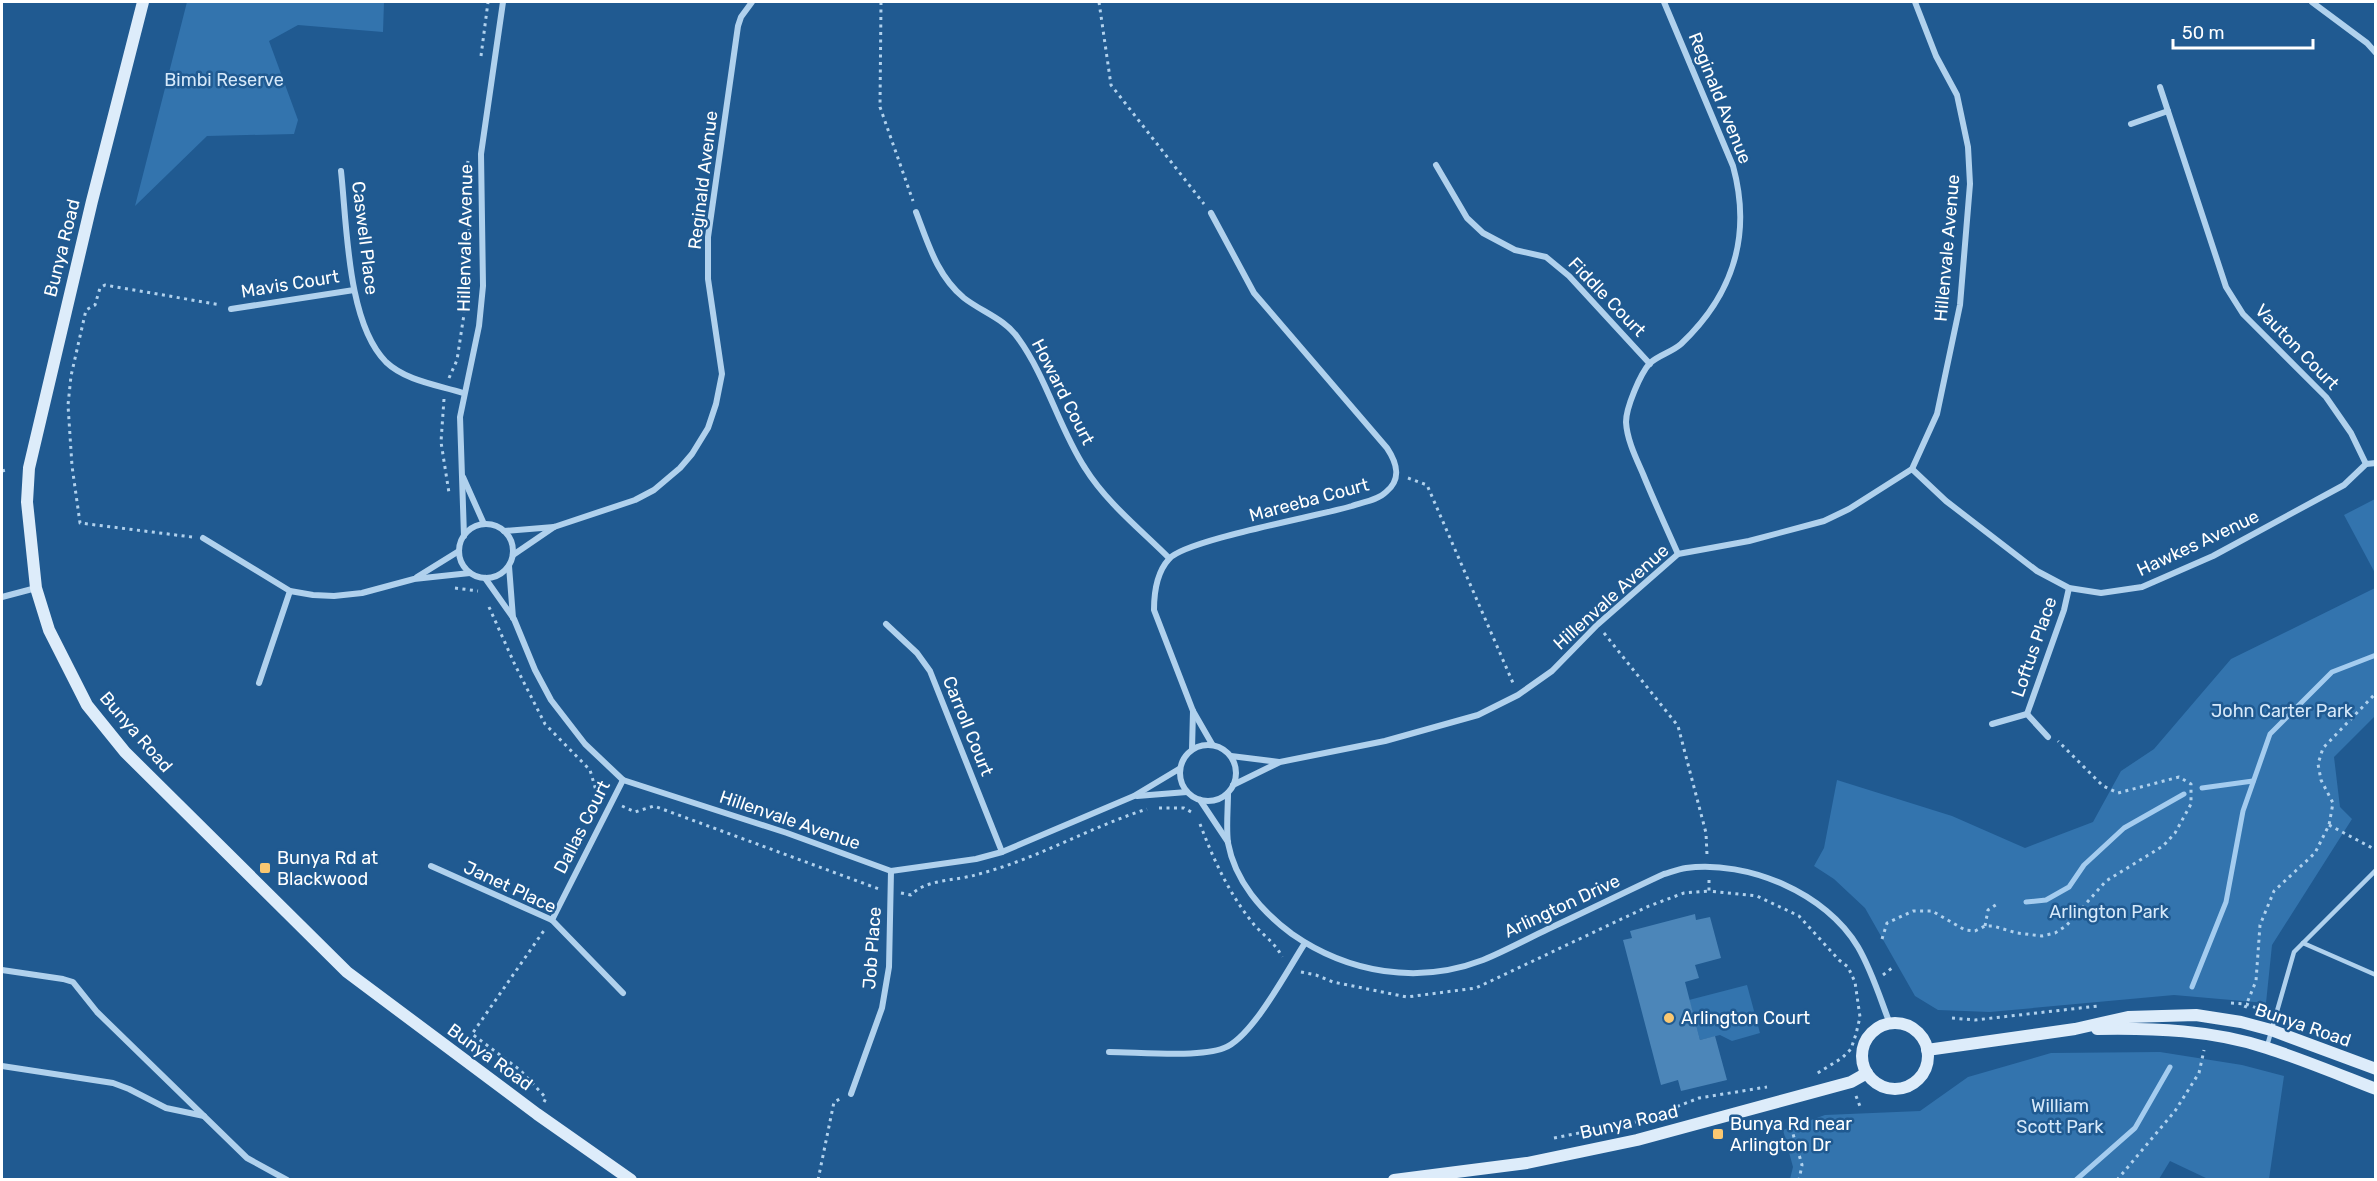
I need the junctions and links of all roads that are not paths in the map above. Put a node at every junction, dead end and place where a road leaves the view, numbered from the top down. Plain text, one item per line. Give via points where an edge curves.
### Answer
1 (143, 2) edge
2 (503, 2) edge
3 (752, 2) edge
4 (1664, 2) edge
5 (1915, 2) edge
6 (2312, 2) edge
7 (2376, 53) edge
8 (2160, 87) dead end
9 (2168, 111) junction
10 (2131, 124) dead end
11 (1436, 165) dead end
12 (341, 171) dead end
13 (916, 212) road end
14 (1211, 213) road end
15 (354, 290) junction
16 (231, 309) road end
17 (1650, 364) junction
18 (463, 393) junction
19 (2376, 463) edge
20 (2366, 464) junction
21 (1912, 469) junction
22 (461, 474) junction
23 (484, 524) junction
24 (554, 526) junction
25 (504, 531) junction
26 (464, 536) junction
27 (203, 538) road end
28 (459, 551) junction
29 (1678, 554) junction
30 (513, 555) junction
31 (1169, 558) junction
32 (508, 566) junction
33 (470, 573) junction
34 (485, 578) junction
35 (414, 579) junction
36 (36, 588) junction
37 (2069, 588) junction
38 (290, 591) junction
39 (2, 597) edge
40 (514, 619) junction
41 (886, 624) dead end
42 (258, 683) dead end
43 (1193, 711) junction
44 (2027, 714) junction
45 (1992, 724) dead end
46 (2048, 737) road end
47 (1212, 744) junction
48 (1192, 749) junction
49 (1231, 756) junction
50 (1280, 762) junction
51 (1179, 769) junction
52 (623, 780) junction
53 (1233, 785) junction
54 (1187, 792) junction
55 (1228, 793) junction
56 (1134, 796) junction
57 (1200, 800) junction
58 (1228, 843) junction
59 (1002, 852) junction
60 (431, 866) dead end
61 (2376, 870) edge
62 (891, 871) junction
63 (552, 920) junction
64 (1305, 943) junction
65 (2303, 944) junction
66 (2, 970) edge
67 (2376, 975) edge
68 (623, 993) dead end
69 (1890, 1024) junction
70 (2075, 1029) junction
71 (2271, 1030) junction
72 (2267, 1048) junction
73 (1927, 1050) junction
74 (1109, 1052) dead end
75 (2, 1066) edge
76 (2376, 1070) edge
77 (1867, 1073) junction
78 (2376, 1089) edge
79 (851, 1094) road end
80 (204, 1116) junction
81 (1498, 1174) edge
82 (287, 1179) edge
83 (631, 1179) edge
84 (1394, 1179) edge

1 - 36 street, Bunya Road via 29,468 27,502
2 - 18 street, Hillenvale Avenue via 481,154 483,286 479,326
3 - 24 street, Reginald Avenue via 738,26 708,237 708,279 722,374 708,428 680,468 654,490 619,506
4 - 17 street, Reginald Avenue via 1733,166 1739,189 1740,233 1730,274 1715,305 1679,346
5 - 21 street, Hillenvale Avenue via 1936,56 1957,95 1968,147 1970,184 1960,305 1937,414
6 - 7 street
8 - 9 street, Vauton Court
9 - 10 street
9 - 20 street, Vauton Court via 2226,287 2243,314 2326,396
11 - 17 street, Fiddle Court via 1467,218 1483,233 1515,250 1546,257 1569,276
12 - 15 street, Caswell Place
13 - 31 street, Howard Court via 938,269 966,300 1015,333 1088,473
14 - 31 street, Mareeba Court via 1254,293 1387,448 1398,475 1392,487 1376,498 1334,512 1206,542
15 - 16 street, Mavis Court
15 - 18 street, Caswell Place via 365,329 387,363 406,375
17 - 29 street via 1629,404 1626,422 1633,450
18 - 22 street, Hillenvale Avenue
19 - 20 street
20 - 37 street, Hawkes Avenue via 2344,485 2286,518 2142,587 2101,593
21 - 29 street, Hillenvale Avenue via 1824,521
21 - 37 street, Hawkes Avenue via 1946,501 2037,571
22 - 23 street, Hillenvale Avenue
22 - 26 street, Hillenvale Avenue
23 - 25 street
23 - 26 street
24 - 25 street, Reginald Avenue
24 - 30 street, Reginald Avenue
25 - 30 street via 512,542
26 - 28 street
27 - 38 street
28 - 33 street
28 - 35 street
29 - 50 street, Hillenvale Avenue via 1597,625 1552,671 1518,695 1478,715 1406,736
30 - 32 street
31 - 43 street via 1154,594 1154,610
32 - 34 street via 500,575
32 - 40 street, Hillenvale Avenue
33 - 34 street
33 - 35 street
34 - 40 street, Hillenvale Avenue
35 - 38 street via 387,588 334,596
36 - 39 street
36 - 83 street, Bunya Road via 49,630 87,705 125,753 348,972 537,1114
37 - 44 street, Loftus Place
38 - 42 street
40 - 52 street, Hillenvale Avenue via 551,700 585,744
41 - 59 street, Carroll Court via 917,652 930,671
43 - 47 street
43 - 48 street
44 - 45 street, Loftus Place
44 - 46 street, Loftus Place
47 - 48 street
47 - 49 street
48 - 51 street
49 - 50 street, Hillenvale Avenue
49 - 53 street via 1236,770
50 - 53 street, Hillenvale Avenue
51 - 54 street
51 - 56 street, Hillenvale Avenue
52 - 62 street, Hillenvale Avenue
52 - 63 street, Dallas Court
53 - 55 street
54 - 56 street, Hillenvale Avenue
54 - 57 street
55 - 57 street via 1220,799
55 - 58 street, Arlington Drive
56 - 59 street, Hillenvale Avenue
57 - 58 street, Arlington Drive
58 - 64 street, Arlington Drive via 1236,868 1253,897
59 - 62 street, Hillenvale Avenue
60 - 63 street, Janet Place
61 - 65 lane
62 - 79 street, Job Place via 889,967 882,1008
63 - 68 street, Janet Place
64 - 69 street, Arlington Drive via 1351,965 1388,972 1430,973 1481,960 1664,874 1686,868 1738,870 1775,880 1807,896 1835,919 1857,946
64 - 74 street via 1249,1029 1225,1048 1204,1052
65 - 67 lane
65 - 71 lane via 2294,952
66 - 80 street via 73,982 97,1012
69 - 73 street via 1910,1027
69 - 77 street via 1880,1027 1865,1042 1862,1052
70 - 71 street, Bunya Road via 2128,1017 2196,1015
70 - 72 street, Bunya Road via 2196,1032
70 - 73 street, Bunya Road
71 - 72 lane
71 - 76 street, Bunya Road
72 - 78 street, Bunya Road
73 - 77 street via 1925,1070 1912,1085 1882,1086
75 - 80 street via 113,1083 166,1108
77 - 81 street, Bunya Road via 1851,1082
80 - 82 street via 248,1158
81 - 84 street, Bunya Road

